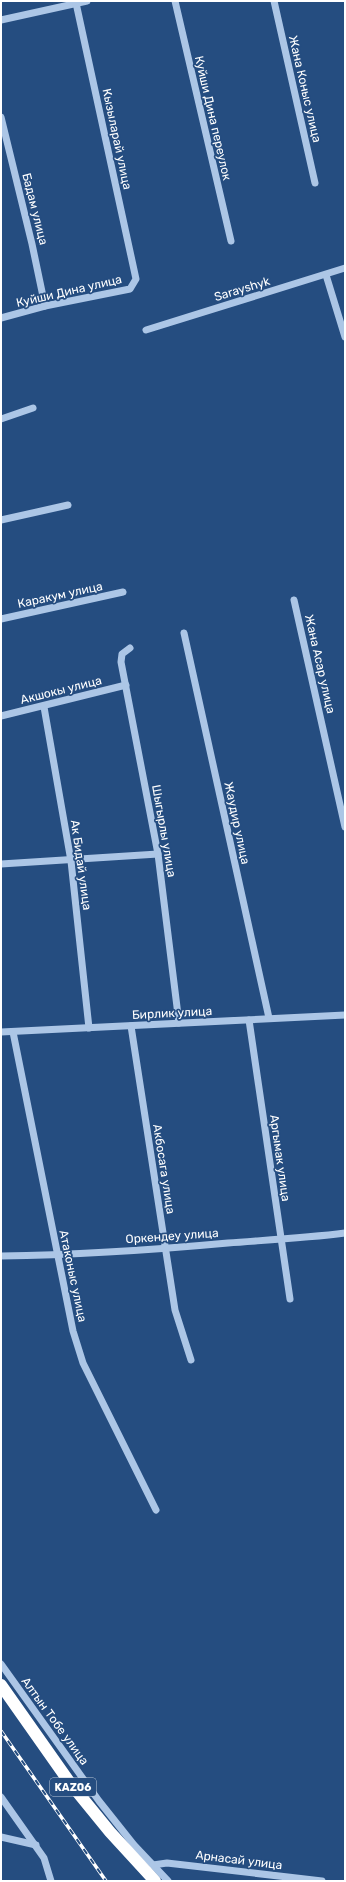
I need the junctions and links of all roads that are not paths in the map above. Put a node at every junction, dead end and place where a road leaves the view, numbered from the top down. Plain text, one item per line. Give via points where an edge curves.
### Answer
1 (87, 1) edge
2 (174, 1) edge
3 (274, 1) edge
4 (76, 3) junction
5 (1, 20) edge
6 (1, 117) edge
7 (315, 183) dead end
8 (231, 241) dead end
9 (345, 268) edge
10 (326, 274) junction
11 (136, 279) joint
12 (45, 306) junction
13 (1, 318) edge
14 (146, 330) dead end
15 (345, 337) edge
16 (34, 408) dead end
17 (1, 419) edge
18 (68, 505) dead end
19 (1, 520) edge
20 (123, 592) dead end
21 (294, 600) dead end
22 (1, 619) edge
23 (184, 633) dead end
24 (130, 648) dead end
25 (126, 685) junction
26 (44, 707) junction
27 (1, 716) edge
28 (345, 828) edge
29 (158, 854) junction
30 (72, 861) junction
31 (1, 864) edge
32 (345, 1015) edge
33 (269, 1018) junction
34 (249, 1020) junction
35 (179, 1023) junction
36 (131, 1026) junction
37 (89, 1028) junction
38 (1, 1032) edge
39 (13, 1032) junction
40 (345, 1233) edge
41 (280, 1240) junction
42 (165, 1248) junction
43 (57, 1255) junction
44 (1, 1256) edge
45 (290, 1299) dead end
46 (191, 1360) dead end
47 (156, 1510) dead end
48 (1, 1664) edge
49 (1, 1685) edge
50 (1, 1700) edge
51 (1, 1797) edge
52 (1, 1837) edge
53 (36, 1845) junction
54 (153, 1865) junction
55 (51, 1881) edge
56 (144, 1881) edge
57 (156, 1881) edge
58 (168, 1881) edge
59 (322, 1881) edge

1 - 4 street
2 - 8 street, Куйши Дина переулок
3 - 7 street, Жана Коныс улица
4 - 5 street
4 - 11 street, Кызыларай улица
6 - 12 street, Бадам улица
9 - 10 street, Sarayshyk
10 - 14 street, Sarayshyk
10 - 15 street
11 - 12 street, Куйши Дина улица via 130,289
12 - 13 street, Куйши Дина улица
16 - 17 street
18 - 19 street
20 - 22 street, Каракум улица
21 - 28 street, Жана Асар улица
23 - 33 street, Жаудир улица
24 - 25 street, Шыгырлы улица via 125,650 122,658
25 - 26 street, Акшокы улица
25 - 29 street, Шыгырлы улица
26 - 27 street, Акшокы улица
26 - 30 street, Ак Бидай улица
29 - 30 street
29 - 35 street, Шыгырлы улица
30 - 31 street
30 - 37 street, Ак Бидай улица
32 - 33 street, Бирлик улица
33 - 34 street, Бирлик улица
34 - 35 street, Бирлик улица
34 - 41 street, Аргымак улица
35 - 36 street, Бирлик улица
36 - 37 street, Бирлик улица
36 - 42 street, Акбосага улица
37 - 39 street, Бирлик улица
38 - 39 street, Бирлик улица
39 - 43 street, Атаконыс улица
40 - 41 street, Оркендеу улица
41 - 42 street, Оркендеу улица
41 - 45 street, Аргымак улица
42 - 43 street, Оркендеу улица
42 - 46 street, Акбосага улица via 175,1310
43 - 44 street, Оркендеу улица
43 - 47 street, Атаконыс улица via 82,1363
48 - 54 street, Алтын Тобе улица via 99,1802
49 - 57 highway, KАZ06 via 75,1789 110,1832
50 - 56 highway, KАZ06 via 63,1788
51 - 53 street
52 - 53 street
53 - 55 street via 44,1858
54 - 58 street, Алтын Тобе улица
54 - 59 street, Арнасай улица via 167,1863

